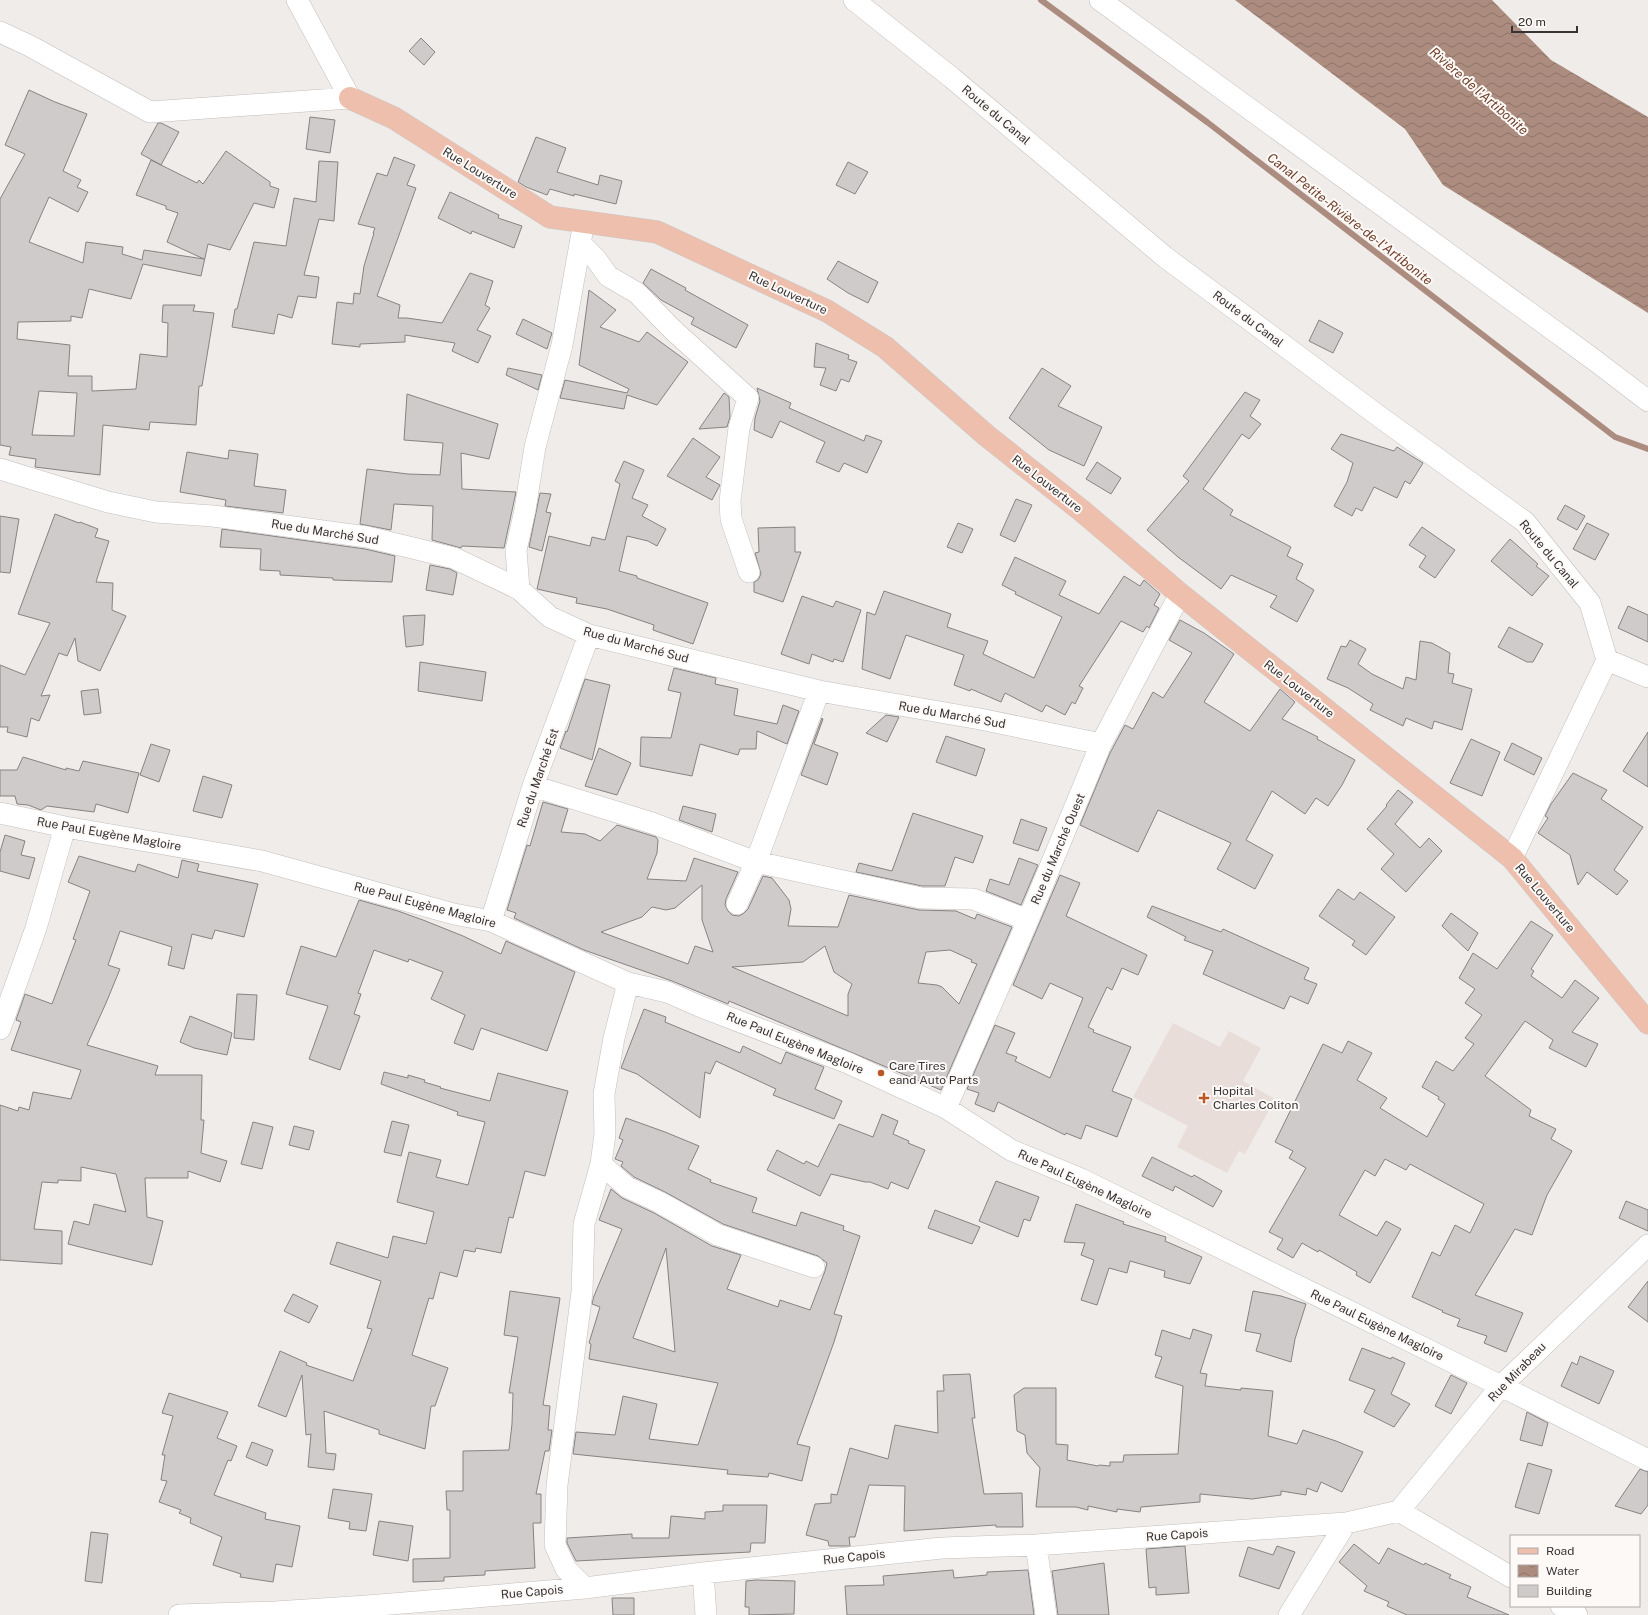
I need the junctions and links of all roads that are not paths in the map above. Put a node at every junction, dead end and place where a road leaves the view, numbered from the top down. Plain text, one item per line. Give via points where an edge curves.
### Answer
1 (297, 0) edge
2 (854, 0) edge
3 (1100, 0) edge
4 (0, 32) edge
5 (350, 98) junction
6 (582, 232) junction
7 (1648, 401) edge
8 (0, 469) edge
9 (749, 572) dead end
10 (519, 589) junction
11 (1180, 594) junction
12 (588, 635) junction
13 (1607, 660) junction
14 (1648, 677) edge
15 (819, 691) junction
16 (1101, 744) junction
17 (533, 786) junction
18 (0, 813) edge
19 (65, 827) junction
20 (1512, 858) junction
21 (756, 862) junction
22 (737, 904) dead end
23 (1028, 920) junction
24 (491, 922) junction
25 (628, 982) junction
26 (1648, 1023) edge
27 (0, 1029) edge
28 (946, 1108) junction
29 (601, 1164) junction
30 (1648, 1245) edge
31 (814, 1267) dead end
32 (1501, 1386) junction
33 (1648, 1460) edge
34 (1399, 1511) junction
35 (1346, 1523) junction
36 (1036, 1546) junction
37 (704, 1573) junction
38 (1510, 1576) edge
39 (585, 1588) junction
40 (1563, 1607) edge
41 (179, 1615) edge
42 (706, 1615) edge
43 (1046, 1615) edge
44 (1289, 1615) edge
45 (1577, 1615) edge

1 - 5 street
2 - 13 street, Route du Canal via 952,78 1165,257 1525,522 1590,603
3 - 7 street
4 - 5 street via 150,112
5 - 6 main road, Rue Louverture via 394,118 550,217
6 - 9 street via 608,276 636,293 748,398 739,428 730,502 731,519
6 - 10 street via 562,345 535,447 516,550
6 - 11 main road, Rue Louverture via 657,232 827,311 884,347 986,436 1082,511
8 - 10 street, Rue du Marché Sud via 108,502 156,512 213,516 367,537 454,558
10 - 12 street, Rue du Marché Sud via 550,617
11 - 16 street, Rue du Marché Ouest
11 - 20 main road, Rue Louverture
12 - 15 street, Rue du Marché Sud
12 - 17 street, Rue du Marché Est
13 - 14 street
13 - 20 street
15 - 16 street, Rue du Marché Sud via 980,719
15 - 21 street
16 - 23 street, Rue du Marché Ouest
17 - 21 street via 652,824
17 - 24 street, Rue du Marché Est
18 - 19 street, Rue Paul Eugène Magloire
19 - 24 street, Rue Paul Eugène Magloire via 262,861
19 - 27 street via 36,928
20 - 26 main road, Rue Louverture
21 - 22 street
21 - 23 street via 921,898 972,899
23 - 28 street, Rue du Marché Ouest
24 - 25 street, Rue Paul Eugène Magloire
25 - 28 street, Rue Paul Eugène Magloire via 667,992 834,1057
25 - 29 street via 604,1094 605,1134
28 - 32 street, Rue Paul Eugène Magloire via 1011,1150 1081,1179
29 - 31 street via 627,1186 718,1235
29 - 39 street via 584,1224 582,1292 557,1485 555,1545 566,1569
30 - 32 street, Rue Mirabeau
32 - 33 street, Rue Paul Eugène Magloire
32 - 34 street, Rue Mirabeau
34 - 35 street, Rue Capois
34 - 38 street
35 - 36 street, Rue Capois
35 - 44 street
36 - 37 street, Rue Capois via 942,1548
36 - 43 street
37 - 39 street, Rue Capois
37 - 42 street
39 - 41 street, Rue Capois via 368,1606
40 - 45 street

